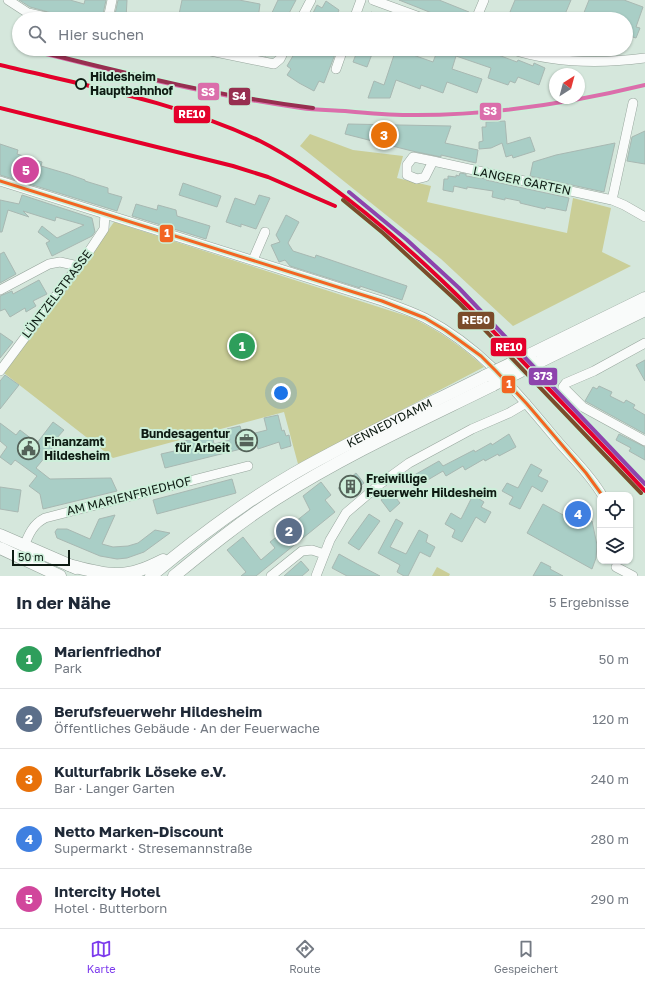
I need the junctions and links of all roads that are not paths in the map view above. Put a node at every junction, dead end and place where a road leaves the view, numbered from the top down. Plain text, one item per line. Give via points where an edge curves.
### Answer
1 (8, 0) edge
2 (112, 0) edge
3 (311, 0) edge
4 (361, 0) edge
5 (373, 0) edge
6 (484, 0) edge
7 (26, 12) edge
8 (109, 12) edge
9 (305, 12) edge
10 (357, 12) edge
11 (406, 12) edge
12 (479, 12) edge
13 (235, 56) edge
14 (282, 56) edge
15 (341, 56) edge
16 (539, 56) edge
17 (645, 58) edge
18 (336, 70) dead end
19 (633, 103) dead end
20 (433, 161) dead end
21 (0, 181) edge
22 (612, 200) junction
23 (105, 214) junction
24 (645, 216) edge
25 (265, 232) dead end
26 (253, 260) junction
27 (78, 266) junction
28 (0, 290) edge
29 (645, 298) edge
30 (645, 310) edge
31 (645, 343) edge
32 (535, 358) junction
33 (0, 371) edge
34 (489, 381) junction
35 (526, 403) junction
36 (645, 441) edge
37 (248, 466) dead end
38 (600, 492) edge
39 (0, 535) edge
40 (24, 546) junction
41 (0, 548) edge
42 (179, 552) junction
43 (324, 554) junction
44 (69, 565) junction
45 (615, 568) edge
46 (60, 576) edge
47 (92, 576) edge
48 (151, 576) edge
49 (174, 576) edge
50 (271, 576) edge
51 (316, 576) edge
52 (633, 576) edge

1 - 7 street
2 - 8 street
3 - 9 street
4 - 10 street
5 - 11 street
6 - 12 street
13 - 14 street via 274,64
15 - 18 street
16 - 17 street via 603,62
19 - 22 street
20 - 22 street, LANGER GARTEN
21 - 23 street
22 - 24 street, LANGER GARTEN
23 - 26 street
23 - 27 street, LÜNTZELSTRASSE via 104,229
25 - 26 street
26 - 35 street via 382,301 425,318 460,339 480,355
27 - 28 street via 60,262 49,264
27 - 33 street, LÜNTZELSTRASSE
29 - 32 main road, KENNEDYDAMM
30 - 32 main road, KENNEDYDAMM
31 - 36 street via 566,383 563,387 583,407
32 - 34 main road, KENNEDYDAMM, bridge
34 - 42 main road, KENNEDYDAMM via 364,436 292,475
34 - 49 main road, KENNEDYDAMM via 298,485 221,537
35 - 38 street
35 - 43 street via 408,463 346,513
37 - 40 street, AM MARIENFRIEDHOF via 45,518 35,524
39 - 40 main road
40 - 44 main road
41 - 46 main road
42 - 44 main road via 151,565 118,574 106,574
42 - 48 main road, KENNEDYDAMM
43 - 50 street via 312,550 302,551
43 - 51 street
44 - 47 main road
45 - 52 street

